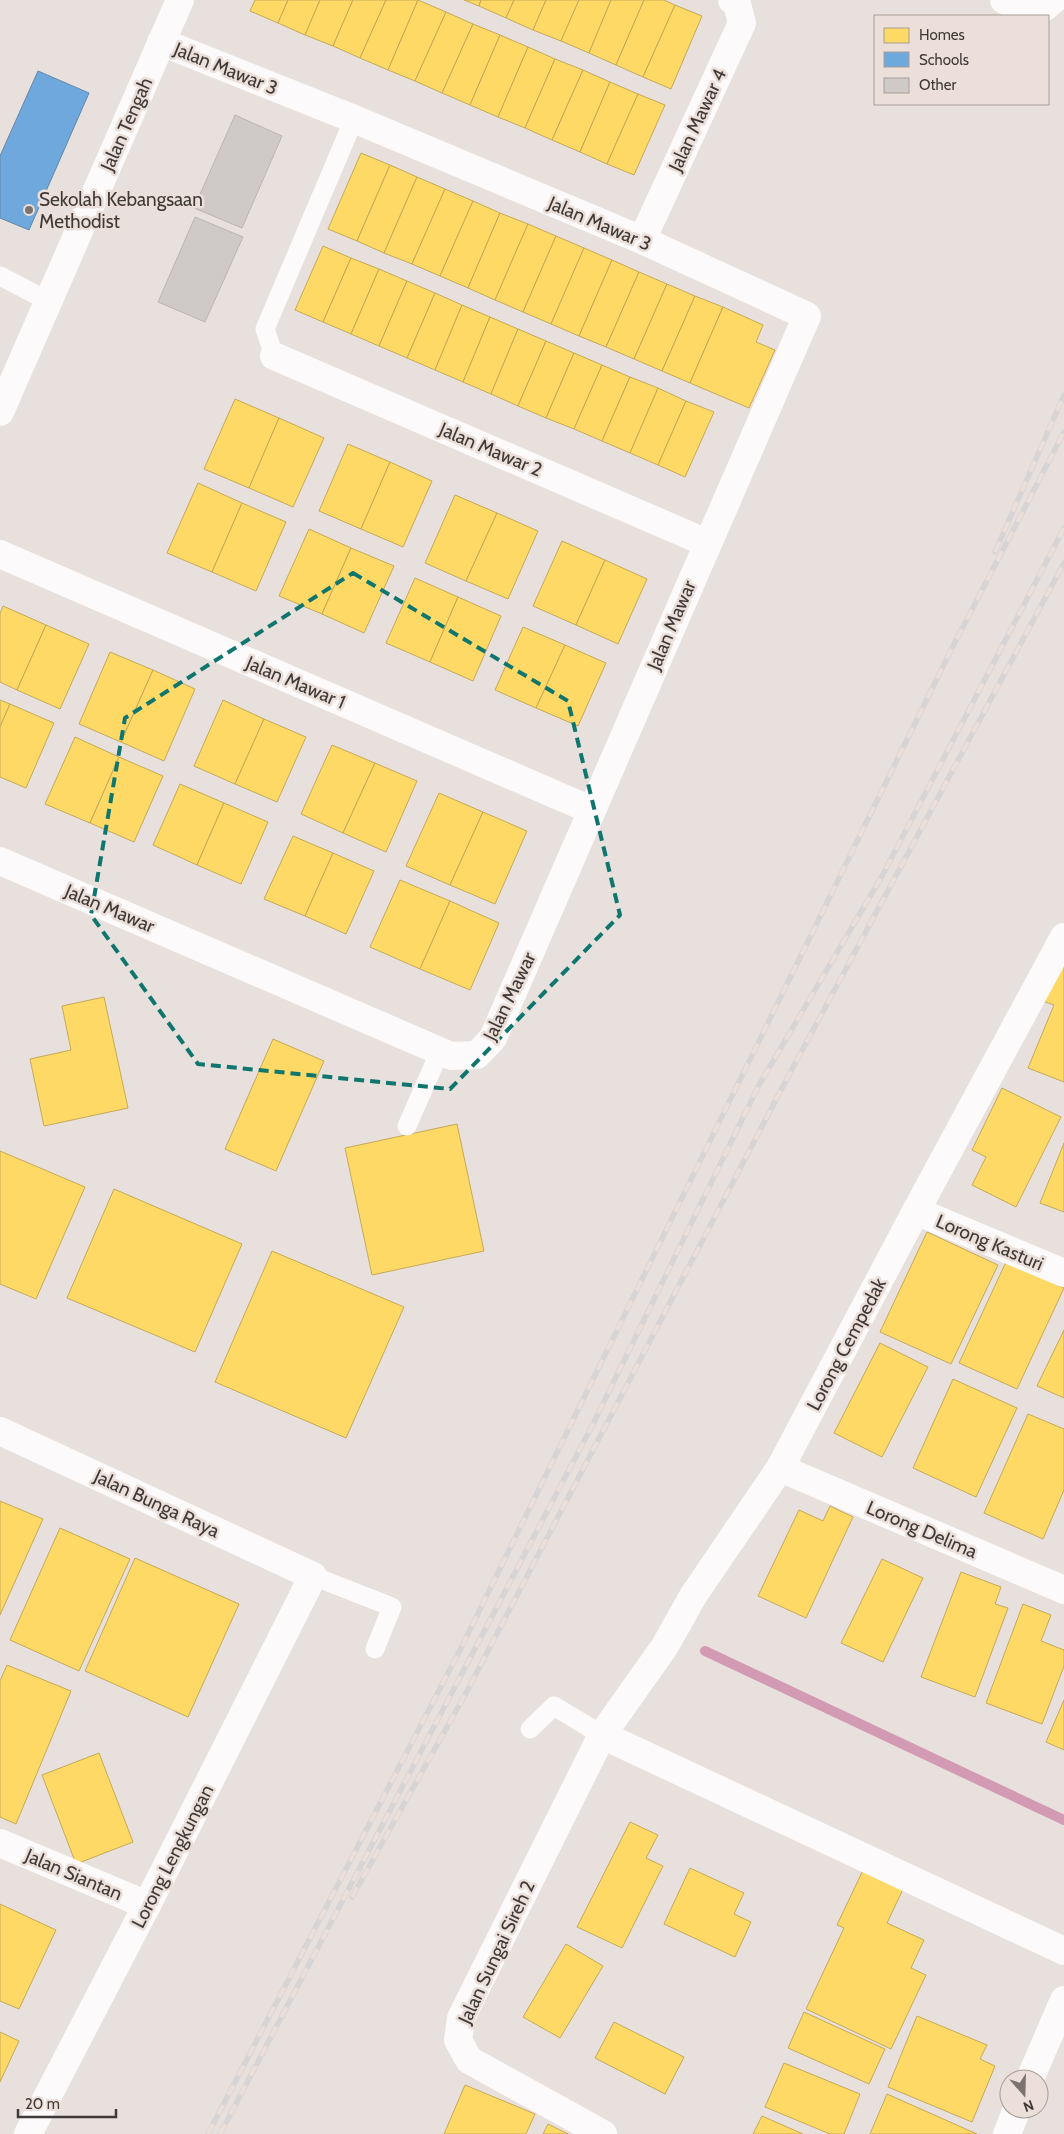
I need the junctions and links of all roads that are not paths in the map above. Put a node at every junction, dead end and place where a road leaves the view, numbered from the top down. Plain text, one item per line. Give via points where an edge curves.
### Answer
1 (180, 0) edge
2 (732, 0) edge
3 (1004, 0) edge
4 (1053, 0) edge
5 (161, 42) junction
6 (354, 119) junction
7 (642, 240) junction
8 (0, 276) edge
9 (48, 301) junction
10 (274, 356) joint
11 (0, 412) edge
12 (707, 543) junction
13 (0, 554) edge
14 (591, 810) junction
15 (0, 861) edge
16 (1062, 945) edge
17 (440, 1051) junction
18 (407, 1126) dead end
19 (916, 1211) junction
20 (1064, 1273) edge
21 (0, 1430) edge
22 (780, 1468) junction
23 (313, 1576) junction
24 (1064, 1590) edge
25 (375, 1649) dead end
26 (530, 1729) dead end
27 (602, 1735) junction
28 (0, 1842) edge
29 (147, 1905) junction
30 (1064, 1951) edge
31 (1064, 2000) edge
32 (1034, 2069) edge
33 (1014, 2119) edge
34 (28, 2134) edge
35 (603, 2134) edge
36 (1007, 2134) edge

1 - 5 street, Jalan Tengah
2 - 7 street, Jalan Mawar 4 via 737,4 742,23
3 - 4 street via 1014,5 1045,6
5 - 6 street, Jalan Mawar 3
5 - 9 street, Jalan Tengah
6 - 7 street, Jalan Mawar 3
6 - 10 lane via 265,329
7 - 12 street, Jalan Mawar 3 via 807,316
8 - 9 lane
9 - 11 street, Jalan Tengah
10 - 12 street, Jalan Mawar 2
12 - 14 street, Jalan Mawar
13 - 14 street, Jalan Mawar 1
14 - 17 street, Jalan Mawar via 493,1038 477,1055 451,1056
15 - 17 street, Jalan Mawar
16 - 19 street, Lorong Cempedak
17 - 18 lane
19 - 20 street, Lorong Kasturi
19 - 22 street, Lorong Cempedak
21 - 23 street, Jalan Bunga Raya
22 - 24 street, Lorong Delima
22 - 27 street, Lorong Cempedak via 693,1596 665,1646
23 - 25 lane via 392,1607
23 - 29 street, Lorong Lengkungan
26 - 27 lane via 554,1706
27 - 30 street
27 - 35 street, Jalan Sungai Sireh 2 via 461,2018 458,2040 469,2060
28 - 29 street, Jalan Siantan
29 - 34 street, Lorong Lengkungan
31 - 32 street
33 - 36 street

